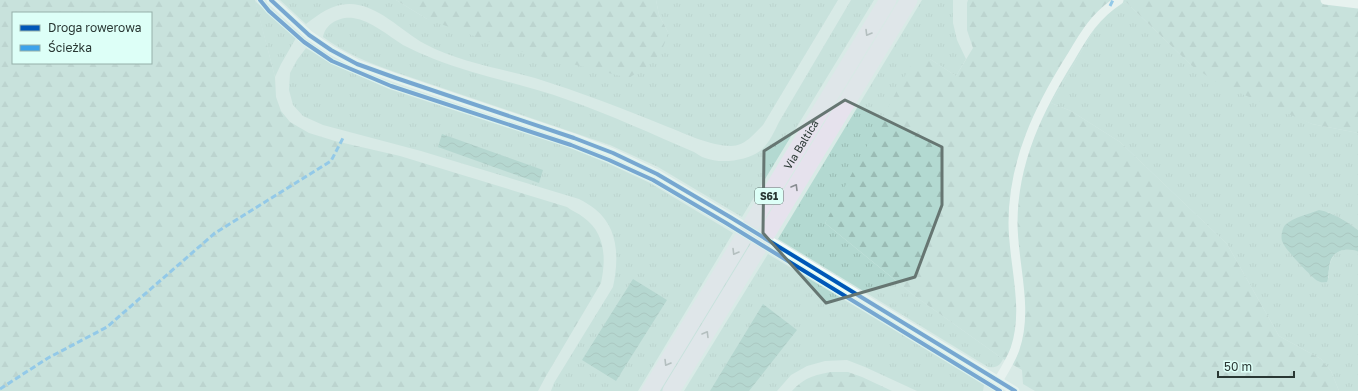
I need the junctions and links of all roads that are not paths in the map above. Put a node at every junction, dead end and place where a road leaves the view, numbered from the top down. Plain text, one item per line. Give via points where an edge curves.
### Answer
1 (271, 0) edge
2 (888, 0) edge
3 (909, 0) edge
4 (1119, 0) edge
5 (1325, 0) edge
6 (1358, 4) edge
7 (998, 381) junction
8 (650, 391) edge
9 (671, 391) edge
10 (1015, 391) edge

1 - 7 street via 310,35 357,64 574,138 656,174
2 -> 8 highway, Via Baltica / S61
9 -> 3 highway, Via Baltica / S61
4 - 7 street via 1099,15 1087,30 1042,105 1019,167 1013,223 1021,312 1015,348
5 - 6 street
7 - 10 street

